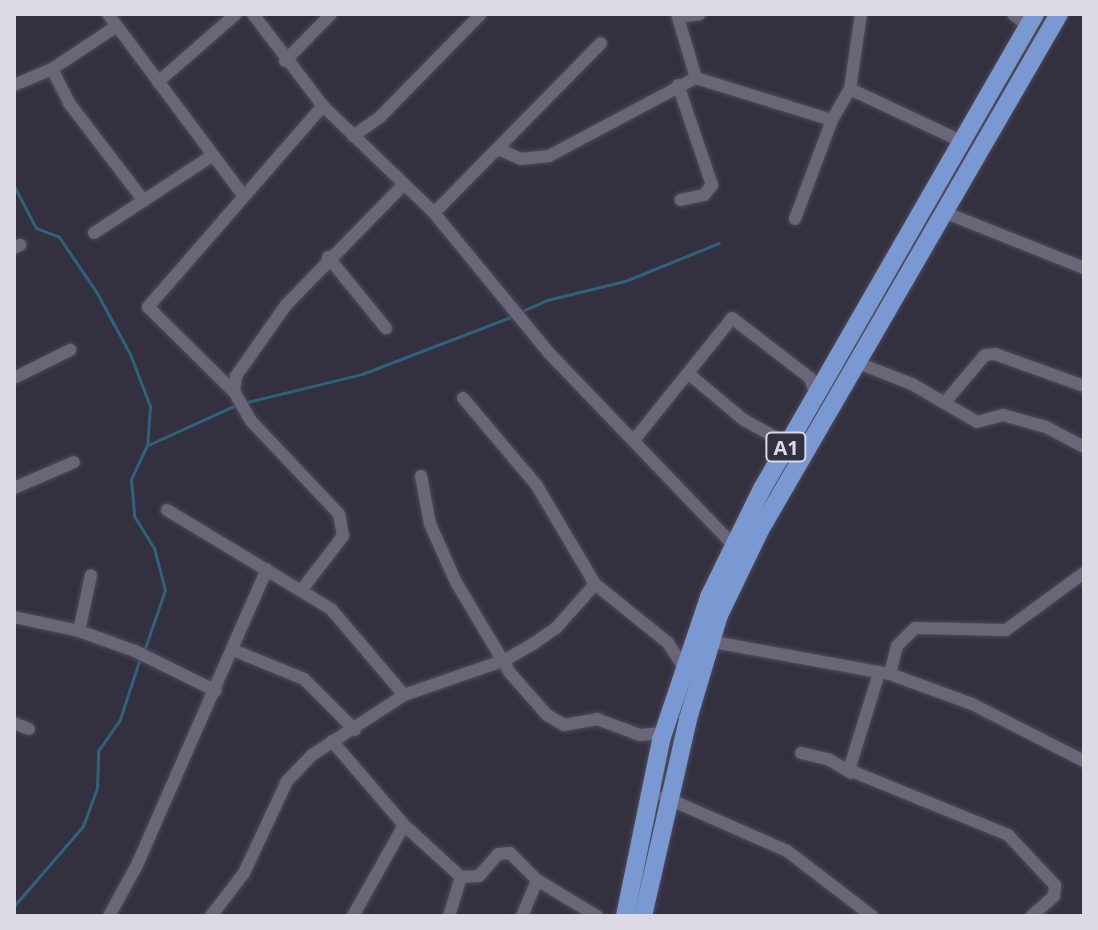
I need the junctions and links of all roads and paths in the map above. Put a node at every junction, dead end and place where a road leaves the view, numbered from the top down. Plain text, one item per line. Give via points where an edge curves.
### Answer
1 (108, 14) edge
2 (236, 14) edge
3 (253, 14) edge
4 (331, 14) edge
5 (481, 14) edge
6 (700, 14) edge
7 (861, 14) edge
8 (1059, 14) edge
9 (677, 15) edge
10 (1025, 18) edge
11 (117, 26) junction
12 (601, 43) dead end
13 (285, 61) junction
14 (52, 69) junction
15 (696, 78) junction
16 (158, 82) junction
17 (14, 85) edge
18 (678, 85) junction
19 (850, 89) junction
20 (323, 106) junction
21 (832, 120) junction
22 (353, 136) junction
23 (961, 141) junction
24 (500, 150) junction
25 (210, 157) junction
26 (403, 185) junction
27 (242, 194) junction
28 (681, 200) dead end
29 (144, 201) junction
30 (434, 213) junction
31 (946, 213) junction
32 (795, 219) dead end
33 (94, 233) dead end
34 (328, 257) junction
35 (1084, 268) edge
36 (386, 328) dead end
37 (70, 350) dead end
38 (858, 363) junction
39 (690, 375) junction
40 (14, 378) edge
41 (1084, 386) edge
42 (816, 395) junction
43 (236, 397) junction
44 (463, 398) dead end
45 (946, 401) junction
46 (634, 440) junction
47 (788, 444) junction
48 (1084, 447) edge
49 (74, 462) dead end
50 (421, 476) dead end
51 (14, 488) edge
52 (167, 510) dead end
53 (734, 546) junction
54 (267, 569) junction
55 (1084, 573) edge
56 (91, 575) dead end
57 (595, 584) junction
58 (303, 588) junction
59 (14, 617) edge
60 (79, 631) junction
61 (708, 641) junction
62 (233, 650) junction
63 (505, 660) junction
64 (685, 669) junction
65 (884, 673) junction
66 (216, 691) junction
67 (404, 695) junction
68 (14, 723) edge
69 (29, 729) dead end
70 (355, 730) junction
71 (661, 740) junction
72 (332, 741) junction
73 (801, 753) dead end
74 (1084, 761) edge
75 (851, 773) junction
76 (660, 796) junction
77 (404, 825) junction
78 (461, 877) junction
79 (537, 880) junction
80 (109, 916) edge
81 (211, 916) edge
82 (353, 916) edge
83 (449, 916) edge
84 (522, 916) edge
85 (597, 916) edge
86 (625, 916) edge
87 (643, 916) edge
88 (872, 916) edge
89 (1032, 916) edge

1 - 11 street
2 - 16 street
3 - 13 street
4 - 13 street
5 - 22 street via 380,117
6 - 9 street
7 - 19 street
8 - 31 highway, A1
9 - 15 street
10 - 23 highway, A1
11 - 14 street
11 - 16 street
12 - 24 street
13 - 20 street
14 - 17 street
14 - 29 street via 69,103
15 - 18 street
15 - 21 street
16 - 25 street
18 - 24 street via 549,156 521,159
18 - 28 street via 712,185 704,195
19 - 21 street
19 - 23 street
20 - 22 street
20 - 27 street
21 - 32 street
22 - 26 street
23 - 42 highway, A1
24 - 30 street
25 - 27 street
25 - 29 street
26 - 30 street
26 - 34 street
27 - 43 street via 148,307
29 - 33 street
30 - 46 street via 524,322
31 - 35 street
31 - 38 highway, A1
34 - 36 street
34 - 43 street via 250,356 233,382
37 - 40 street
38 - 45 street
38 - 61 highway, A1 via 760,530
39 - 42 street via 721,325 732,318 810,378
39 - 46 street
39 - 47 street via 744,420
41 - 45 street via 985,355
42 - 47 highway, A1
43 - 58 street via 246,415 334,508 345,529
44 - 57 street via 537,486
45 - 48 street via 983,424 1003,415 1046,427
46 - 53 street
47 - 53 highway, A1
49 - 51 street
50 - 63 street via 430,524 444,559
52 - 54 street
53 - 64 highway, A1
54 - 58 street
54 - 62 street
55 - 65 street via 1006,630 915,628 897,646
56 - 60 street
57 - 63 street via 556,628
57 - 64 street via 668,643
58 - 67 street via 356,633
59 - 60 street
60 - 66 street via 154,658
61 - 65 street
61 - 76 highway, A1
62 - 66 street
62 - 70 street via 304,679
63 - 67 street
63 - 71 street via 553,721 564,725 597,719 640,735 662,733
64 - 71 highway, A1
65 - 74 street via 972,704
65 - 75 street
66 - 80 street
67 - 70 street
68 - 69 street
70 - 72 street
71 - 76 highway, A1
72 - 77 street
72 - 81 street via 287,781 244,873
73 - 75 street via 828,759
75 - 89 street via 1008,835 1055,885 1054,896
76 - 86 highway, A1
76 - 87 highway, A1
76 - 88 street via 787,851
77 - 78 street
77 - 82 street
78 - 79 street via 479,876 503,852
78 - 83 street
79 - 84 street
79 - 85 street

